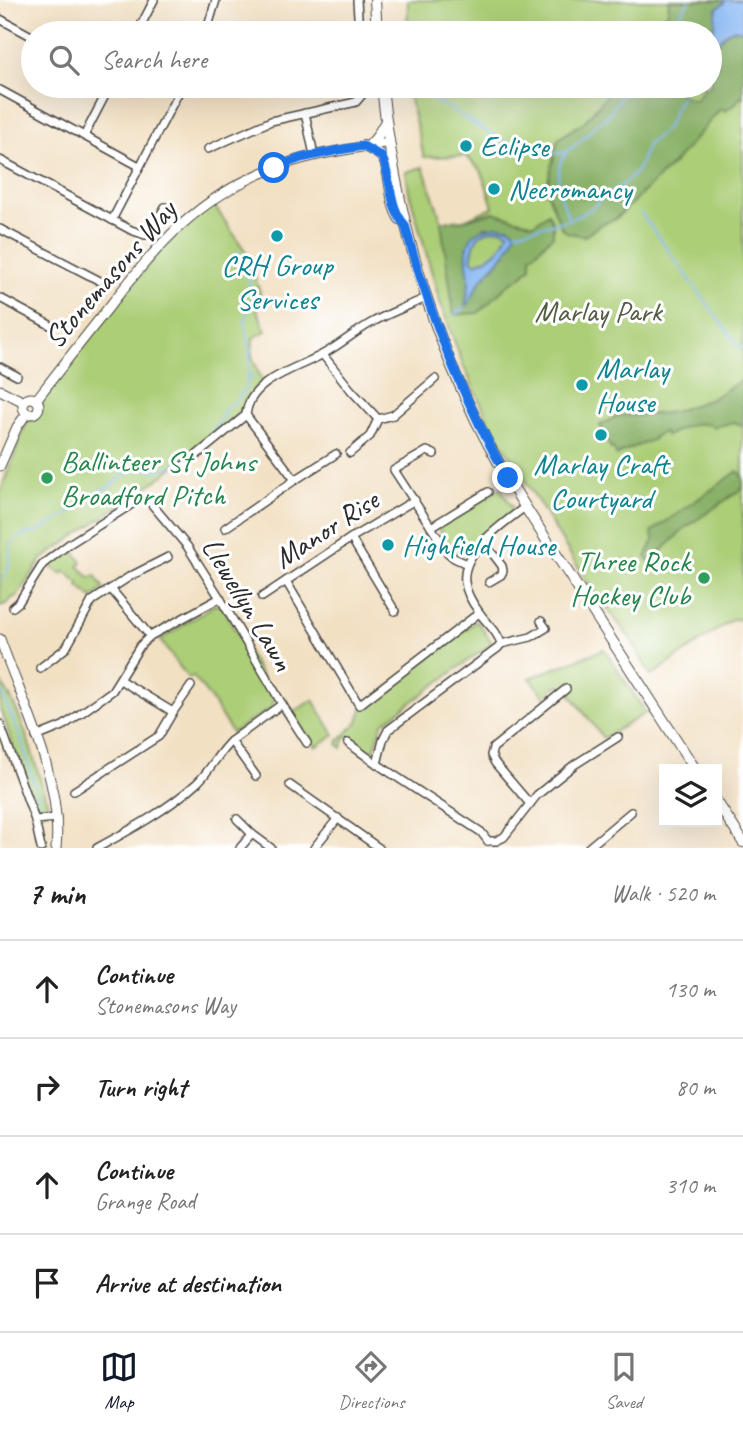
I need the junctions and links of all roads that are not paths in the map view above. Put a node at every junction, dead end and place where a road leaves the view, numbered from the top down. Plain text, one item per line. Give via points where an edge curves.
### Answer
1 (154, 0) edge
2 (216, 0) edge
3 (357, 0) edge
4 (375, 0) edge
5 (0, 19) edge
6 (143, 21) edge
7 (210, 21) edge
8 (358, 21) edge
9 (376, 21) edge
10 (21, 30) edge
11 (0, 90) edge
12 (104, 98) edge
13 (176, 98) edge
14 (359, 98) edge
15 (383, 98) edge
16 (305, 113) junction
17 (386, 121) junction
18 (84, 136) junction
19 (389, 142) junction
20 (367, 146) junction
21 (208, 149) dead end
22 (314, 155) junction
23 (0, 160) edge
24 (139, 166) junction
25 (165, 207) dead end
26 (112, 220) junction
27 (405, 225) junction
28 (0, 229) edge
29 (100, 281) dead end
30 (0, 298) edge
31 (426, 298) junction
32 (50, 325) dead end
33 (323, 355) junction
34 (0, 367) edge
35 (17, 376) dead end
36 (435, 379) dead end
37 (0, 390) edge
38 (36, 400) junction
39 (24, 402) junction
40 (27, 413) junction
41 (246, 415) junction
42 (379, 419) junction
43 (351, 453) dead end
44 (336, 454) dead end
45 (434, 454) dead end
46 (0, 466) edge
47 (182, 467) dead end
48 (295, 480) junction
49 (488, 492) dead end
50 (415, 500) junction
51 (525, 507) junction
52 (431, 527) junction
53 (225, 528) dead end
54 (351, 538) junction
55 (483, 541) junction
56 (168, 556) dead end
57 (467, 564) junction
58 (286, 581) junction
59 (489, 582) dead end
60 (111, 589) junction
61 (262, 597) dead end
62 (220, 598) junction
63 (13, 607) dead end
64 (395, 611) dead end
65 (480, 613) junction
66 (541, 621) dead end
67 (150, 636) junction
68 (0, 639) edge
69 (501, 644) junction
70 (40, 668) dead end
71 (120, 680) junction
72 (191, 686) dead end
73 (566, 689) dead end
74 (282, 705) junction
75 (173, 712) junction
76 (0, 724) edge
77 (36, 737) junction
78 (618, 737) dead end
79 (231, 741) junction
80 (307, 743) dead end
81 (348, 743) dead end
82 (377, 764) junction
83 (692, 764) edge
84 (256, 776) dead end
85 (290, 785) dead end
86 (74, 791) dead end
87 (530, 804) junction
88 (722, 810) edge
89 (631, 812) dead end
90 (57, 818) junction
91 (338, 818) junction
92 (237, 819) dead end
93 (35, 820) junction
94 (252, 834) junction
95 (743, 842) edge
96 (486, 845) edge
97 (41, 848) edge
98 (56, 848) edge
99 (97, 848) edge
100 (240, 848) edge
101 (271, 848) edge
102 (314, 848) edge
103 (379, 848) edge
104 (588, 848) edge

1 - 6 street
2 - 7 street
3 - 8 street
4 - 9 main road
5 - 10 street
11 - 18 street
12 - 18 street
13 - 24 street
14 - 16 street
15 - 17 main road
16 - 21 street via 264,124
16 - 22 street
17 - 19 main road
17 - 20 main road
18 - 24 street
19 - 20 street, Stonemasons Way
19 - 27 main road
20 - 22 street, Stonemasons Way
20 - 27 main road via 382,157 398,218
22 - 38 street, Stonemasons Way via 249,178 175,229
23 - 26 street
24 - 26 street
25 - 26 street via 145,235
27 - 31 main road
28 - 29 street
30 - 32 street
31 - 33 street via 371,323
31 - 51 main road via 467,402
33 - 41 street via 268,383 250,401
33 - 42 street
34 - 35 street
36 - 42 street via 393,415
37 - 39 street
38 - 39 street
38 - 40 street via 38,411
39 - 40 street
40 - 46 street
41 - 47 street
41 - 48 street
42 - 43 street via 370,436
44 - 48 street
45 - 50 street via 427,451 394,470
48 - 53 street
49 - 52 street
50 - 52 street
50 - 54 street, Manor Rise
51 - 55 street
51 - 83 main road
52 - 57 street via 448,553
54 - 58 street, Manor Rise
54 - 64 street
55 - 57 street
55 - 59 street via 503,571
56 - 60 street
57 - 65 street via 465,581
58 - 61 street, Manor Rise
58 - 65 street via 359,705
60 - 67 street
60 - 70 street via 92,601 66,648
62 - 63 street, Llewellyn Lawn via 187,546 149,501 139,499 43,564
62 - 67 street
62 - 74 street, Llewellyn Lawn
65 - 69 street
66 - 69 street via 546,628 531,637
67 - 71 street
68 - 77 street
69 - 82 street via 388,730
71 - 75 street
71 - 77 street via 112,691 63,726
72 - 75 street
73 - 87 street via 493,748 495,763
74 - 79 street
74 - 80 street, Llewellyn Lawn
75 - 86 street via 155,740
76 - 93 street
77 - 90 street
78 - 87 street via 574,765
79 - 84 street
79 - 99 street via 198,782 143,824
81 - 82 street
82 - 96 street via 481,832
85 - 91 street
87 - 96 street via 504,837
88 - 95 main road
89 - 104 street
90 - 93 street
90 - 98 street
91 - 102 street
91 - 103 street
92 - 94 street
93 - 97 street
94 - 100 street
94 - 101 street

